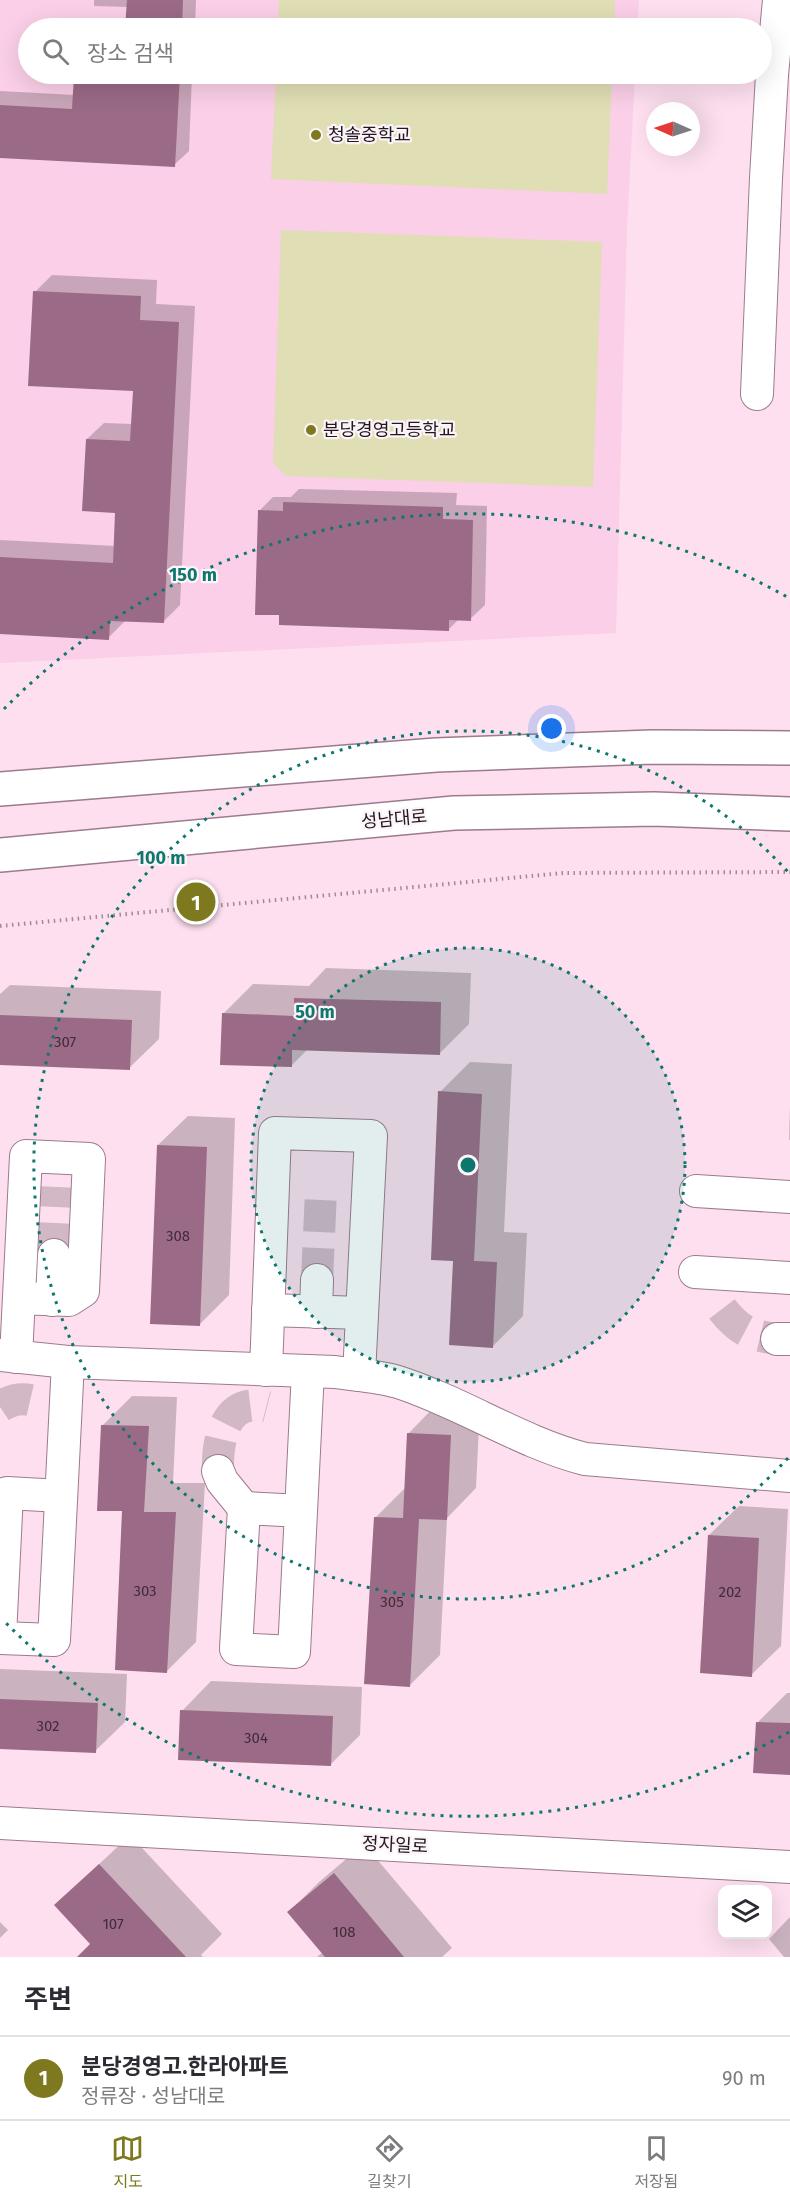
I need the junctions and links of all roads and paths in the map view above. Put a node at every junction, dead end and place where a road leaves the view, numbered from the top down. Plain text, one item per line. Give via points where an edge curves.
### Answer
1 (779, 0) edge
2 (778, 179) edge
3 (757, 394) dead end
4 (790, 748) edge
5 (0, 789) edge
6 (790, 814) edge
7 (0, 855) edge
8 (790, 872) edge
9 (0, 926) edge
10 (696, 1191) dead end
11 (790, 1197) edge
12 (54, 1255) tunnel mouth
13 (695, 1272) dead end
14 (790, 1278) edge
15 (317, 1280) tunnel mouth
16 (19, 1298) junction
17 (52, 1300) junction
18 (268, 1310) junction
19 (316, 1312) junction
20 (362, 1313) junction
21 (8, 1356) edge
22 (68, 1362) junction
23 (266, 1370) junction
24 (308, 1371) junction
25 (359, 1375) junction
26 (218, 1471) tunnel mouth
27 (790, 1476) edge
28 (3, 1489) edge
29 (61, 1496) junction
30 (244, 1508) junction
31 (301, 1510) junction
32 (0, 1637) edge
33 (0, 1823) edge
34 (790, 1867) edge

1 - 2 street via 772,75
2 - 3 street
4 - 5 main road via 652,747 436,755
6 - 7 main road, 성남대로 via 654,809 454,813
8 - 9 path via 563,873
10 - 11 street
12 - 17 street
13 - 14 street
15 - 19 street
16 - 17 street
16 - 17 street via 26,1156 89,1159 83,1291 69,1300
16 - 21 street
18 - 19 street
18 - 20 street via 275,1133 371,1136
18 - 23 street
19 - 20 street
20 - 25 street
21 - 22 street
22 - 23 street
22 - 29 street
23 - 24 street
24 - 25 street
24 - 31 street
25 - 27 street via 397,1382 555,1451 585,1459
26 - 30 street
28 - 29 street
28 - 32 street
29 - 32 street via 54,1640
30 - 31 street
30 - 31 street via 236,1649 283,1652 294,1652
33 - 34 street, 정자일로

